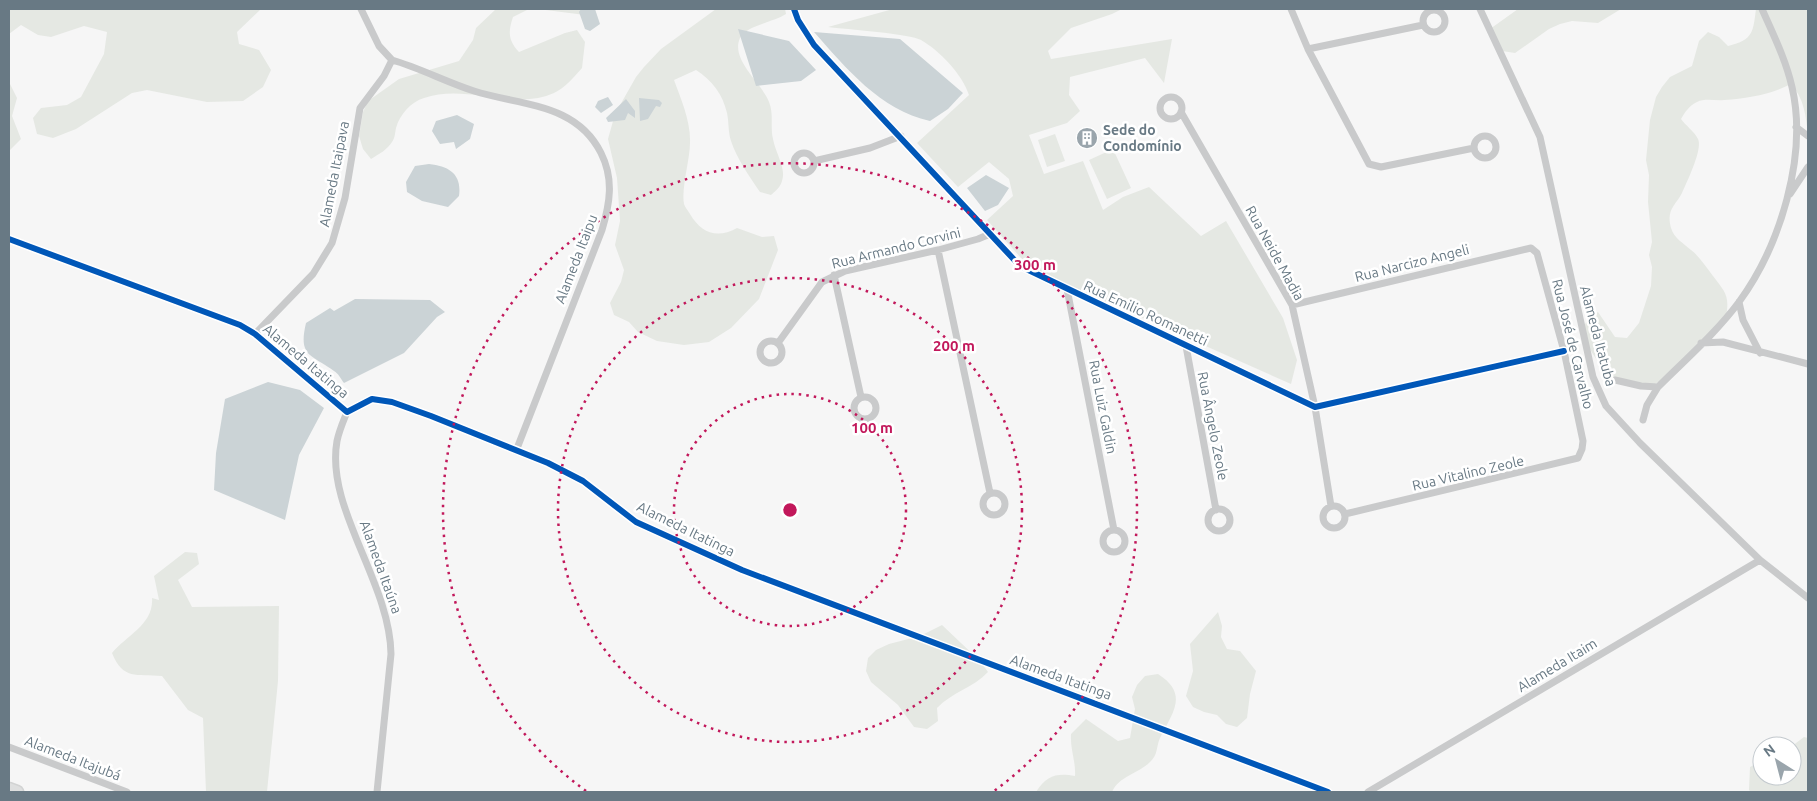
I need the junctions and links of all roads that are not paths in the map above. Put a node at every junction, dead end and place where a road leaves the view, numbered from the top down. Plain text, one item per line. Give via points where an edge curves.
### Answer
1 (361, 9) edge
2 (794, 9) edge
3 (1291, 9) edge
4 (1480, 9) edge
5 (1762, 9) edge
6 (1423, 25) dead end
7 (1308, 49) junction
8 (392, 60) junction
9 (1181, 112) dead end
10 (1796, 127) junction
11 (900, 136) junction
12 (1808, 136) edge
13 (1474, 148) dead end
14 (814, 161) dead end
15 (1808, 167) edge
16 (1790, 194) junction
17 (990, 234) junction
18 (9, 239) edge
19 (938, 250) junction
20 (1537, 253) joint
21 (834, 275) junction
22 (1067, 289) junction
23 (1739, 302) junction
24 (1292, 305) junction
25 (255, 334) junction
26 (778, 343) dead end
27 (1701, 343) junction
28 (1186, 346) junction
29 (1564, 351) junction
30 (1760, 353) junction
31 (1808, 364) edge
32 (1615, 380) dead end
33 (1658, 387) junction
34 (862, 397) dead end
35 (1315, 407) junction
36 (347, 412) junction
37 (1643, 420) dead end
38 (1583, 441) joint
39 (516, 451) junction
40 (990, 493) dead end
41 (1331, 506) junction
42 (1216, 510) dead end
43 (1345, 514) junction
44 (1114, 530) dead end
45 (1760, 560) junction
46 (1808, 598) edge
47 (9, 747) edge
48 (9, 789) edge
49 (17, 792) edge
50 (127, 792) edge
51 (378, 792) edge
52 (1328, 792) edge
53 (1368, 792) edge

1 - 8 street via 379,46
2 - 11 street, Rua Emilio Romanetti via 814,45
3 - 7 street
4 - 45 street, Alameda Itatuba via 1540,137 1598,392 1634,437
5 - 10 street via 1792,86
6 - 7 street
7 - 13 street via 1368,164 1380,167
8 - 25 street, Alameda Itaipava via 360,108 346,198 332,243 313,274
8 - 39 street, Alameda Itaipu via 475,91 566,116 590,133 607,165 611,186 602,230
9 - 24 street, Rua Neide Madia
10 - 12 street
10 - 16 street
11 - 14 street via 870,148
11 - 17 street, Rua Emilio Romanetti
15 - 16 street
16 - 23 street via 1774,240
17 - 19 street, Rua Armando Corvini
17 - 22 street, Rua Emilio Romanetti via 1020,266
18 - 25 street, Alameda Itatinga via 240,325
19 - 21 street, Rua Armando Corvini
19 - 40 street
20 - 24 street, Rua Narcizo Angeli via 1525,248
20 - 29 street, Rua José de Carvalho
21 - 26 street, Rua Armando Corvini via 816,288
21 - 34 street
22 - 28 street, Rua Emilio Romanetti
22 - 44 street, Rua Luiz Galdin
23 - 27 street
23 - 30 street via 1743,320
24 - 35 street, Rua Neide Madia
25 - 36 street, Alameda Itatinga
27 - 30 street via 1723,342
27 - 33 street
28 - 35 street, Rua Emilio Romanetti
28 - 42 street, Rua Ângelo Zeole
29 - 35 street
29 - 38 street, Rua José de Carvalho
30 - 31 street
32 - 33 street
33 - 37 street via 1647,405
35 - 41 street, Rua Neide Madia
36 - 39 street, Alameda Itatinga via 361,403 380,400 431,416
36 - 51 street, Alameda Itaúna via 337,442 339,484 343,503 385,610 391,637
38 - 43 street, Rua Vitalino Zeole via 1581,453 1571,462
39 - 52 street, Alameda Itatinga via 583,481 636,522 742,570
41 - 43 street via 1341,508
41 - 43 street, Rua Vitalino Zeole via 1323,514 1329,527 1342,525
45 - 46 street, Alameda Itatuba
45 - 53 street, Alameda Itaim
47 - 50 street, Alameda Itajubá
48 - 49 highway

